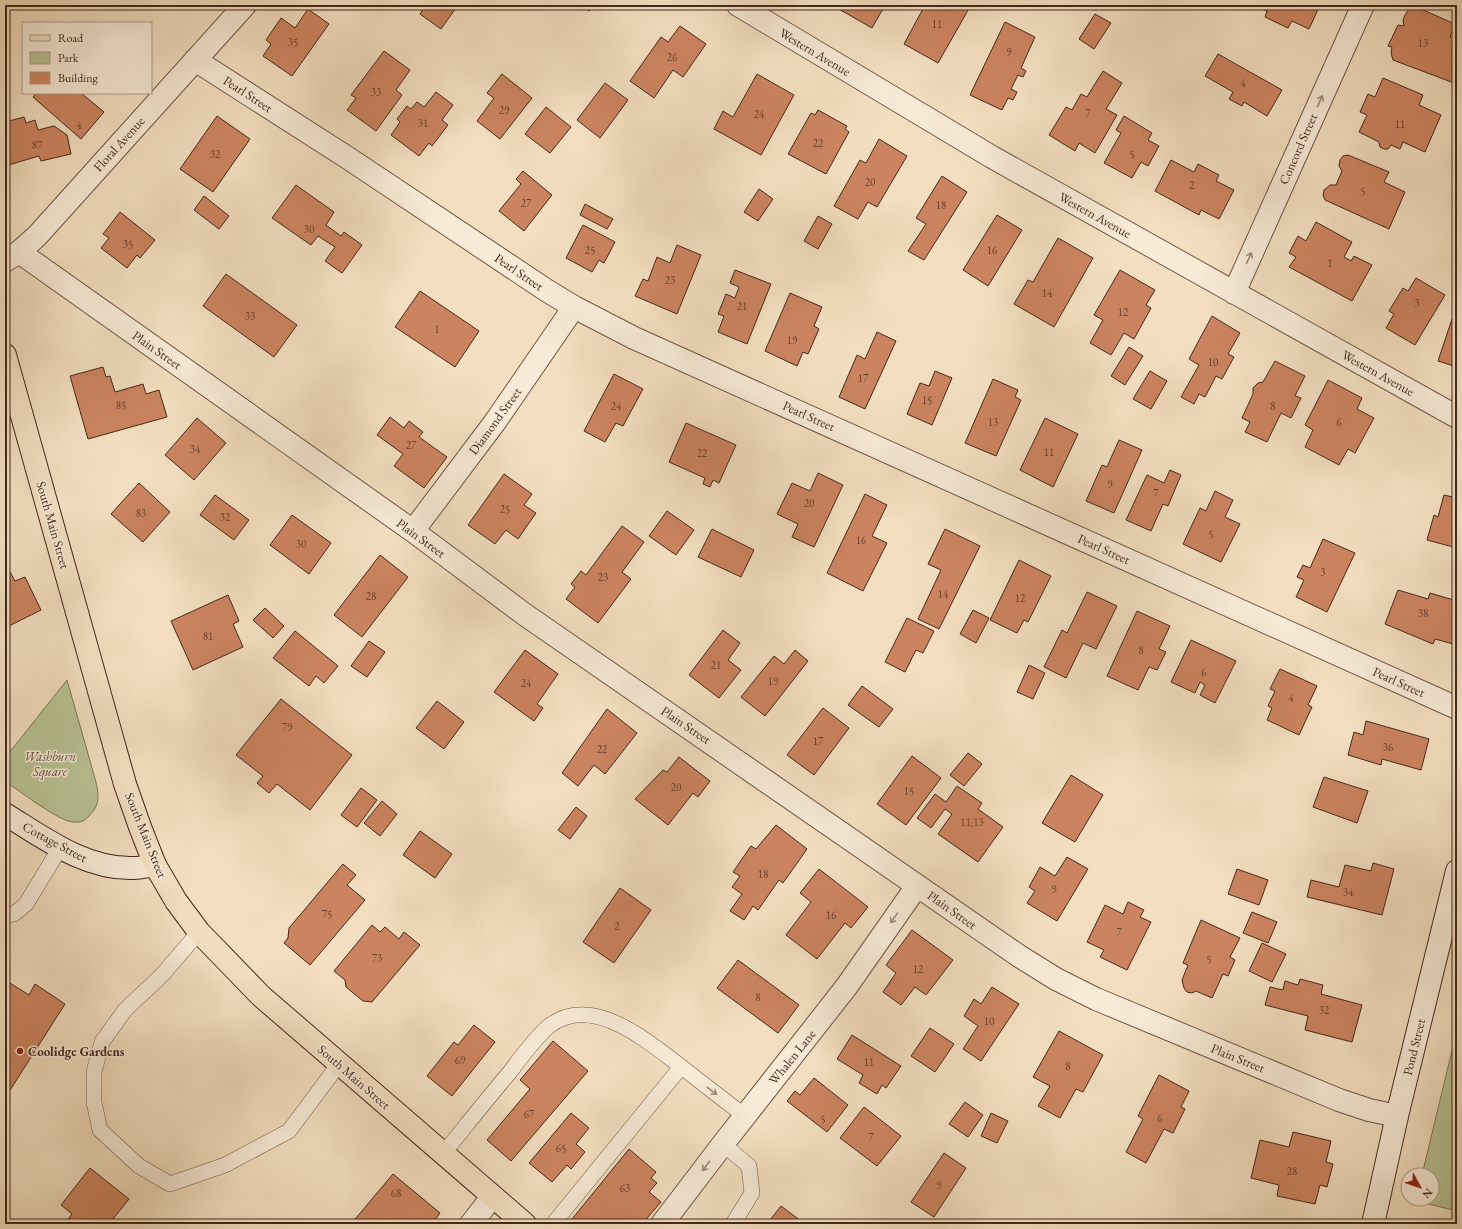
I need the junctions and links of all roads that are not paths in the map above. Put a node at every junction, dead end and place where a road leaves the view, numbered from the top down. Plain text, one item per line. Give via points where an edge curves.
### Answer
1 (245, 5) edge
2 (738, 5) edge
3 (1362, 5) edge
4 (195, 60) junction
5 (12, 257) edge
6 (1234, 293) junction
7 (574, 307) junction
8 (5, 355) edge
9 (1457, 417) edge
10 (413, 531) junction
11 (1457, 708) edge
12 (5, 814) edge
13 (60, 848) junction
14 (155, 865) junction
15 (1457, 872) edge
16 (917, 886) junction
17 (5, 915) edge
18 (199, 932) junction
19 (339, 1064) junction
20 (681, 1067) junction
21 (745, 1116) junction
22 (1397, 1116) junction
23 (722, 1144) junction
24 (443, 1154) junction
25 (492, 1197) junction
26 (1376, 1223) edge
27 (471, 1224) edge
28 (524, 1224) edge
29 (553, 1224) edge
30 (662, 1224) edge
31 (733, 1224) edge

1 - 4 street, Floral Avenue
2 - 6 street, Western Avenue via 992,157
6 -> 3 street, Concord Street
4 - 5 street, Floral Avenue via 37,236
4 - 7 street, Pearl Street
5 - 10 street, Plain Street
6 - 9 street, Western Avenue
7 - 10 street, Diamond Street via 496,422
7 - 11 street, Pearl Street via 634,338
8 - 14 main road, South Main Street via 125,784
10 - 16 street, Plain Street via 524,614
12 - 13 street, Cottage Street
13 - 14 street, Cottage Street via 91,862 113,867
13 - 17 lane via 26,904 14,914
14 - 18 main road, South Main Street via 176,901
15 - 22 street, Pond Street
16 -> 21 street, Whalen Lane via 847,986
16 - 22 street, Plain Street via 1019,956 1056,979 1096,999 1339,1100
18 - 19 main road, South Main Street via 261,996
18 - 19 lane via 162,975 125,1010 102,1042 94,1072 94,1102 100,1130 139,1166 170,1184 225,1165 289,1131
19 - 24 main road, South Main Street
20 -> 21 lane
20 - 24 lane via 623,1026 600,1017 582,1014 566,1018 550,1026 532,1043
20 - 29 lane
21 - 23 street, Whalen Lane
22 - 26 street, Pond Street
23 -> 30 street, Whalen Lane
23 - 31 lane via 749,1166 752,1193
24 - 25 main road, South Main Street
25 - 27 street
25 - 28 main road, South Main Street

